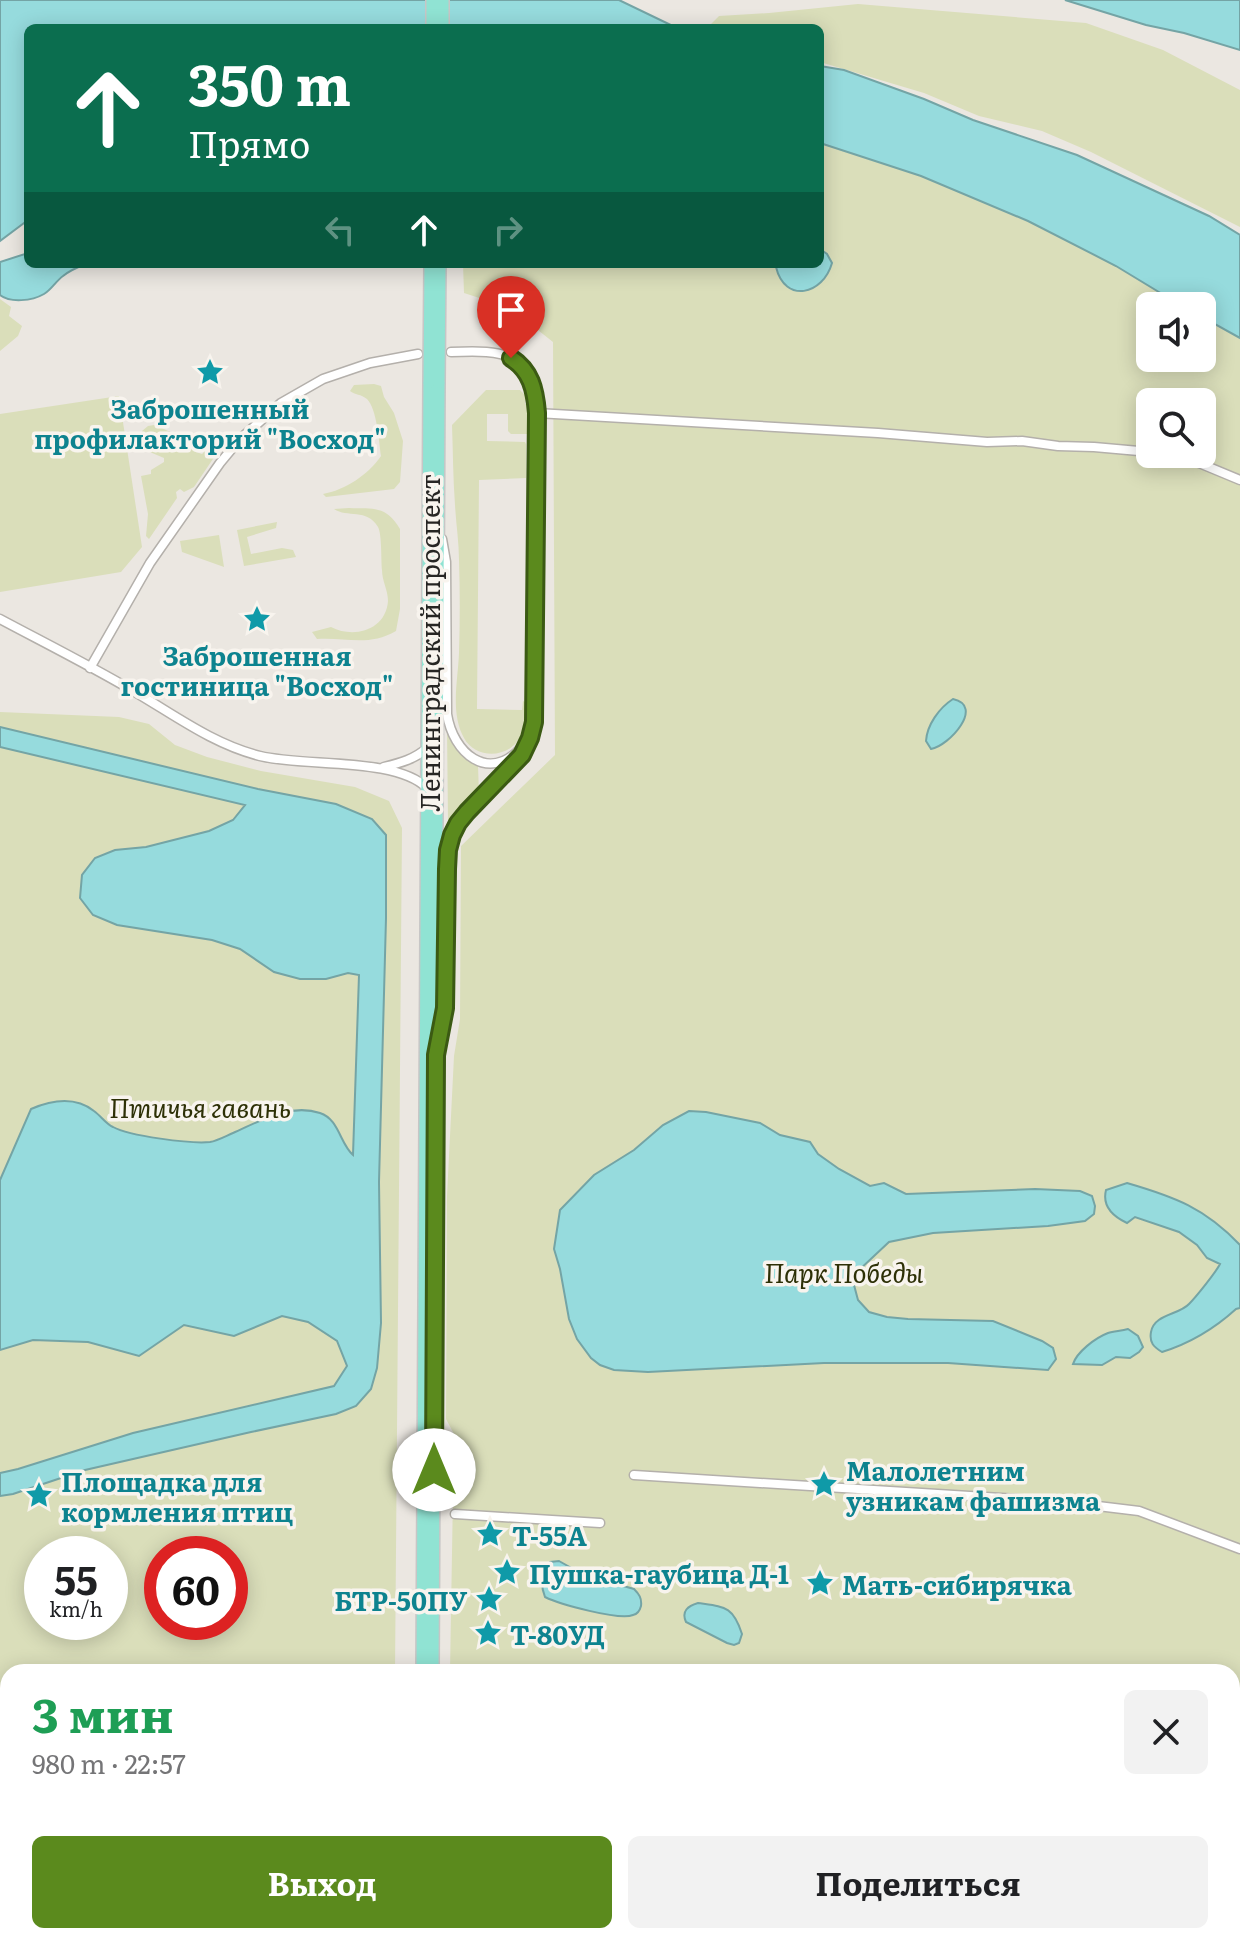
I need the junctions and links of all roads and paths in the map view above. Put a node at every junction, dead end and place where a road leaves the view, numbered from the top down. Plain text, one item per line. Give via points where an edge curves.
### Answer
1 (432, 0) edge
2 (443, 0) edge
3 (432, 24) edge
4 (443, 24) edge
5 (430, 268) edge
6 (440, 268) edge
7 (451, 352) dead end
8 (418, 354) dead end
9 (434, 382) junction
10 (537, 413) junction
11 (1136, 451) edge
12 (1211, 468) edge
13 (1240, 480) edge
14 (439, 522) junction
15 (0, 619) edge
16 (90, 668) junction
17 (532, 730) junction
18 (427, 748) junction
19 (380, 768) junction
20 (427, 789) junction
21 (436, 1055) junction
22 (634, 1475) dead end
23 (455, 1514) dead end
24 (600, 1523) dead end
25 (1240, 1549) edge
26 (422, 1664) edge
27 (433, 1664) edge

1 - 3 main road
2 - 4 main road
5 - 9 main road, bridge
6 - 9 main road, bridge
7 - 10 street via 489,352 520,363 532,381
8 - 16 street via 323,379 281,403 240,439 150,563
9 - 14 main road, Ленинградский проспект
9 - 18 main road, Ленинградский проспект
10 - 11 street
10 - 17 street
12 - 13 street
14 - 17 street via 446,562 447,714 453,736 471,757 491,762 517,752
14 - 21 main road, Ленинградский проспект
15 - 16 street
16 - 19 street via 228,746 274,759
17 - 21 street via 522,755 452,835 445,1008
18 - 19 street
18 - 20 main road, Ленинградский проспект
19 - 20 street via 410,776
20 - 26 main road, Ленинградский проспект
21 - 27 main road, Ленинградский проспект
22 - 25 street via 1124,1508
23 - 24 street

